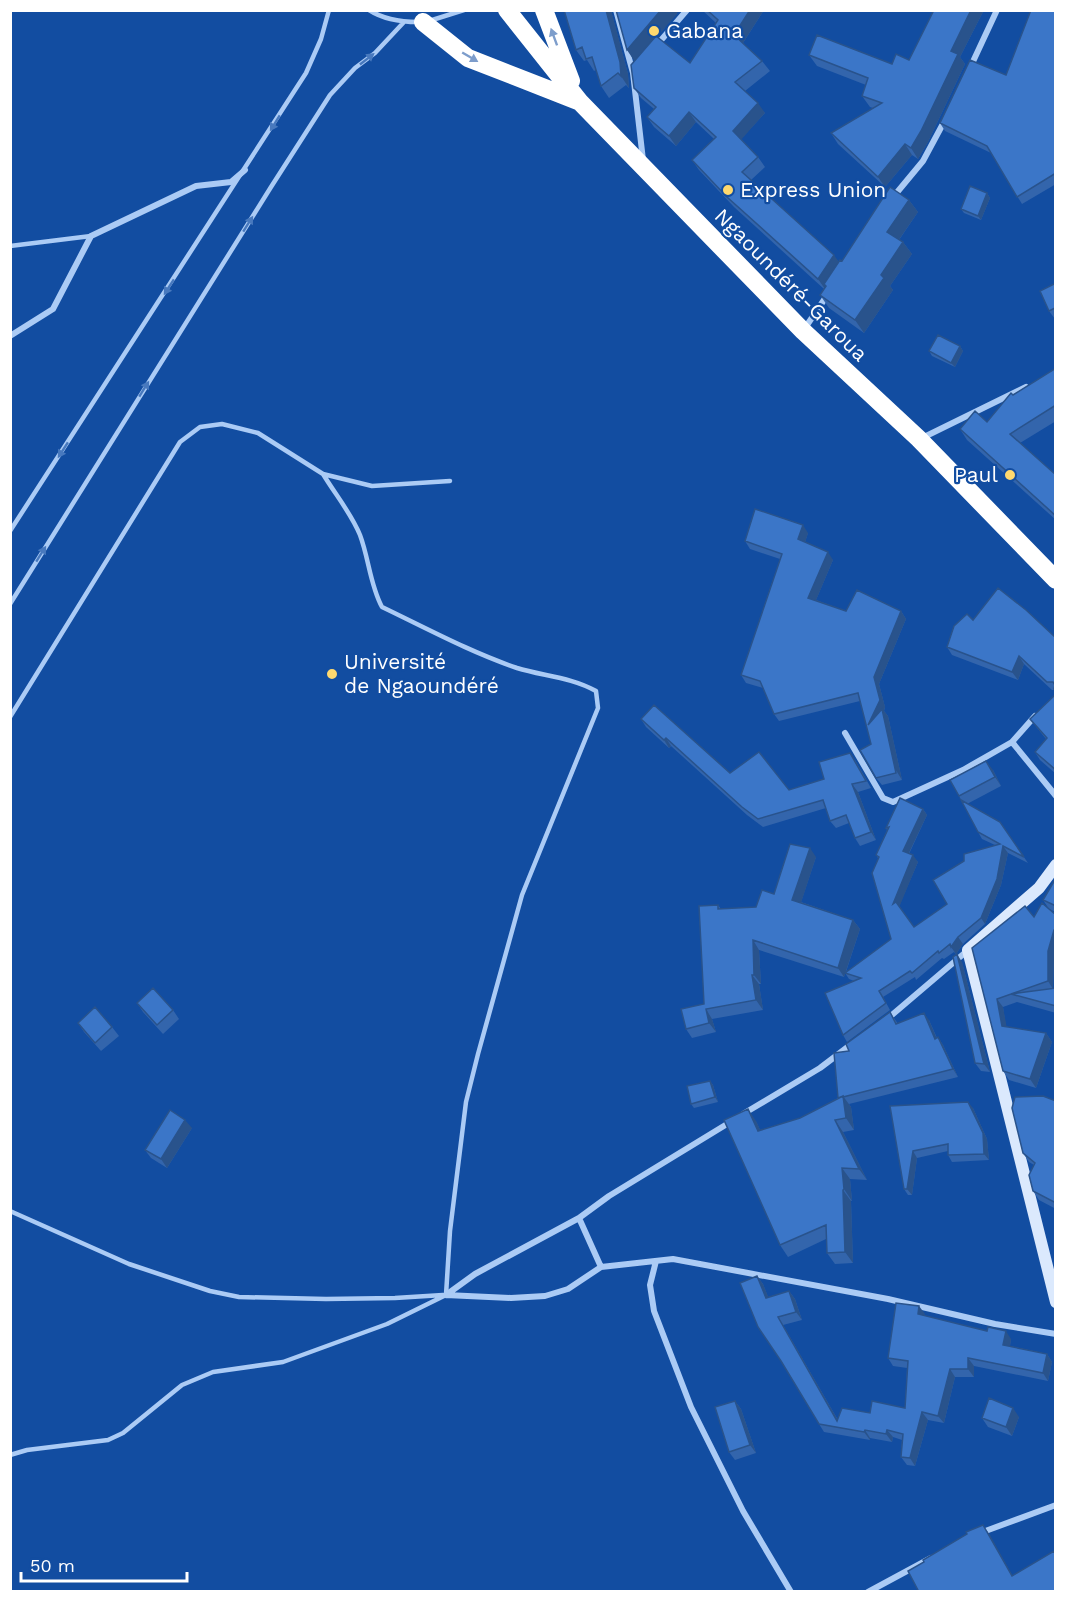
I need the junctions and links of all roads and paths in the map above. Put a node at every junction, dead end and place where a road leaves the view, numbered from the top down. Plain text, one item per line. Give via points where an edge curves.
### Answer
1 (329, 10) edge
2 (369, 10) edge
3 (464, 10) edge
4 (507, 10) edge
5 (544, 10) edge
6 (616, 10) edge
7 (687, 10) edge
8 (997, 10) edge
9 (404, 22) junction
10 (423, 22) junction
11 (647, 56) edge
12 (640, 64) edge
13 (968, 72) edge
14 (633, 73) junction
15 (580, 102) junction
16 (948, 113) edge
17 (644, 168) junction
18 (245, 170) junction
19 (888, 206) edge
20 (92, 236) junction
21 (10, 246) edge
22 (834, 286) edge
23 (803, 331) junction
24 (10, 336) edge
25 (1035, 384) edge
26 (919, 439) junction
27 (323, 474) junction
28 (450, 481) dead end
29 (10, 531) edge
30 (1056, 580) edge
31 (10, 604) edge
32 (1041, 710) edge
33 (10, 717) edge
34 (845, 733) dead end
35 (1012, 742) junction
36 (1056, 796) edge
37 (1056, 865) edge
38 (968, 950) junction
39 (883, 1022) edge
40 (856, 1041) edge
41 (10, 1211) edge
42 (579, 1218) junction
43 (656, 1261) junction
44 (601, 1267) junction
45 (446, 1295) junction
46 (1056, 1302) edge
47 (1056, 1334) edge
48 (10, 1455) edge
49 (1056, 1505) edge
50 (974, 1535) edge
51 (935, 1556) edge
52 (791, 1592) edge
53 (868, 1592) edge

1 -> 18 lane via 306,73
2 - 9 lane
3 - 10 lane
4 - 15 highway, Ngaoundéré-Garoua
15 -> 5 highway
6 - 14 street
7 - 11 street
8 - 13 street
9 - 10 lane
31 -> 9 lane via 330,95
10 -> 15 highway via 468,58
12 - 14 street
14 - 17 street
15 - 17 highway, Ngaoundéré-Garoua
16 - 19 street via 923,161
17 - 23 highway, Ngaoundéré-Garoua
18 - 20 street via 231,182 196,186
18 -> 29 lane
20 - 21 lane
20 - 24 street via 53,309
22 - 23 street
23 - 26 highway, Ngaoundéré-Garoua
25 - 26 street
26 - 30 highway, Ngaoundéré-Garoua
27 - 28 lane via 372,486
27 - 33 lane via 258,433 222,424 200,427 180,442
27 - 45 lane via 359,533 375,595 382,607 517,668 583,684 596,691 598,708 522,895 473,1073 450,1231
32 - 35 street
34 - 35 street via 883,798 893,802 956,774
35 - 36 street
37 - 38 street via 1039,888
38 - 39 street
38 - 46 street
40 - 42 street via 820,1068
41 - 45 lane via 129,1264 239,1297
42 - 44 street
42 - 45 street via 475,1274
43 - 44 street
43 - 47 street via 703,1263
43 - 52 street via 650,1285 654,1311 691,1407
44 - 45 street via 568,1290 545,1296
45 - 48 lane via 387,1324 283,1362 213,1372 182,1385 123,1433 108,1440
49 - 50 street
51 - 53 street

